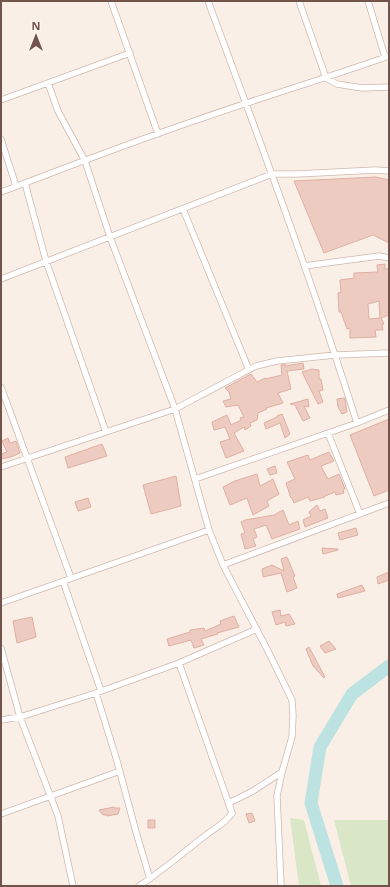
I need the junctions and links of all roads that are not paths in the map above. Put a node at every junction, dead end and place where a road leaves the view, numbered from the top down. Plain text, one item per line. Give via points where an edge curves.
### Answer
1 (111, 1) edge
2 (208, 1) edge
3 (299, 1) edge
4 (368, 1) edge
5 (130, 53) junction
6 (387, 57) edge
7 (326, 78) junction
8 (48, 83) junction
9 (389, 87) edge
10 (1, 100) edge
11 (246, 103) junction
12 (158, 134) junction
13 (1, 139) edge
14 (85, 161) junction
15 (389, 171) edge
16 (272, 174) junction
17 (25, 183) junction
18 (16, 186) junction
19 (1, 192) edge
20 (184, 209) junction
21 (110, 237) junction
22 (389, 258) edge
23 (46, 261) junction
24 (304, 266) junction
25 (1, 279) edge
26 (389, 353) edge
27 (335, 355) junction
28 (249, 370) junction
29 (1, 387) edge
30 (175, 409) junction
31 (389, 410) edge
32 (357, 423) junction
33 (106, 432) junction
34 (328, 433) junction
35 (28, 458) junction
36 (1, 467) edge
37 (195, 479) junction
38 (389, 503) edge
39 (360, 514) junction
40 (209, 530) junction
41 (223, 565) junction
42 (71, 578) junction
43 (63, 581) junction
44 (1, 604) edge
45 (256, 629) junction
46 (1, 648) edge
47 (179, 663) junction
48 (98, 692) junction
49 (20, 717) junction
50 (1, 720) edge
51 (120, 771) junction
52 (282, 772) junction
53 (50, 795) junction
54 (229, 803) junction
55 (1, 814) edge
56 (150, 878) junction
57 (73, 886) edge
58 (139, 886) edge
59 (281, 886) edge

1 - 5 street
2 - 11 street
3 - 7 street
4 - 6 street
5 - 8 street
5 - 12 street
6 - 7 street
7 - 9 street via 337,84 362,88
7 - 11 street
8 - 10 street
8 - 14 street via 58,111
11 - 12 street
11 - 16 street
12 - 14 street
13 - 18 street
14 - 17 street
14 - 21 street
15 - 16 street
16 - 20 street
16 - 24 street
17 - 18 street
17 - 23 street
18 - 19 street
20 - 21 street
20 - 28 street
21 - 23 street
21 - 30 street
22 - 24 street via 379,256
23 - 25 street
23 - 33 street
24 - 27 street
26 - 27 street
27 - 28 street via 276,361
27 - 32 street
28 - 30 street
29 - 35 street
30 - 33 street
30 - 37 street
31 - 32 street
32 - 34 street
33 - 35 street
34 - 37 street
34 - 39 street
35 - 36 street
35 - 42 street
37 - 40 street
38 - 39 street
39 - 41 street
40 - 41 street
40 - 42 street
41 - 45 street
42 - 43 street
43 - 44 street
43 - 48 street
45 - 47 street
45 - 52 street via 292,700 292,737
46 - 49 street
47 - 48 street
47 - 54 street
48 - 49 street
48 - 51 street
49 - 50 street
49 - 53 street
51 - 53 street
51 - 56 street
52 - 54 street
52 - 59 street via 277,796
53 - 55 street
53 - 57 street via 58,816
54 - 56 street via 232,813 228,820
56 - 58 street

